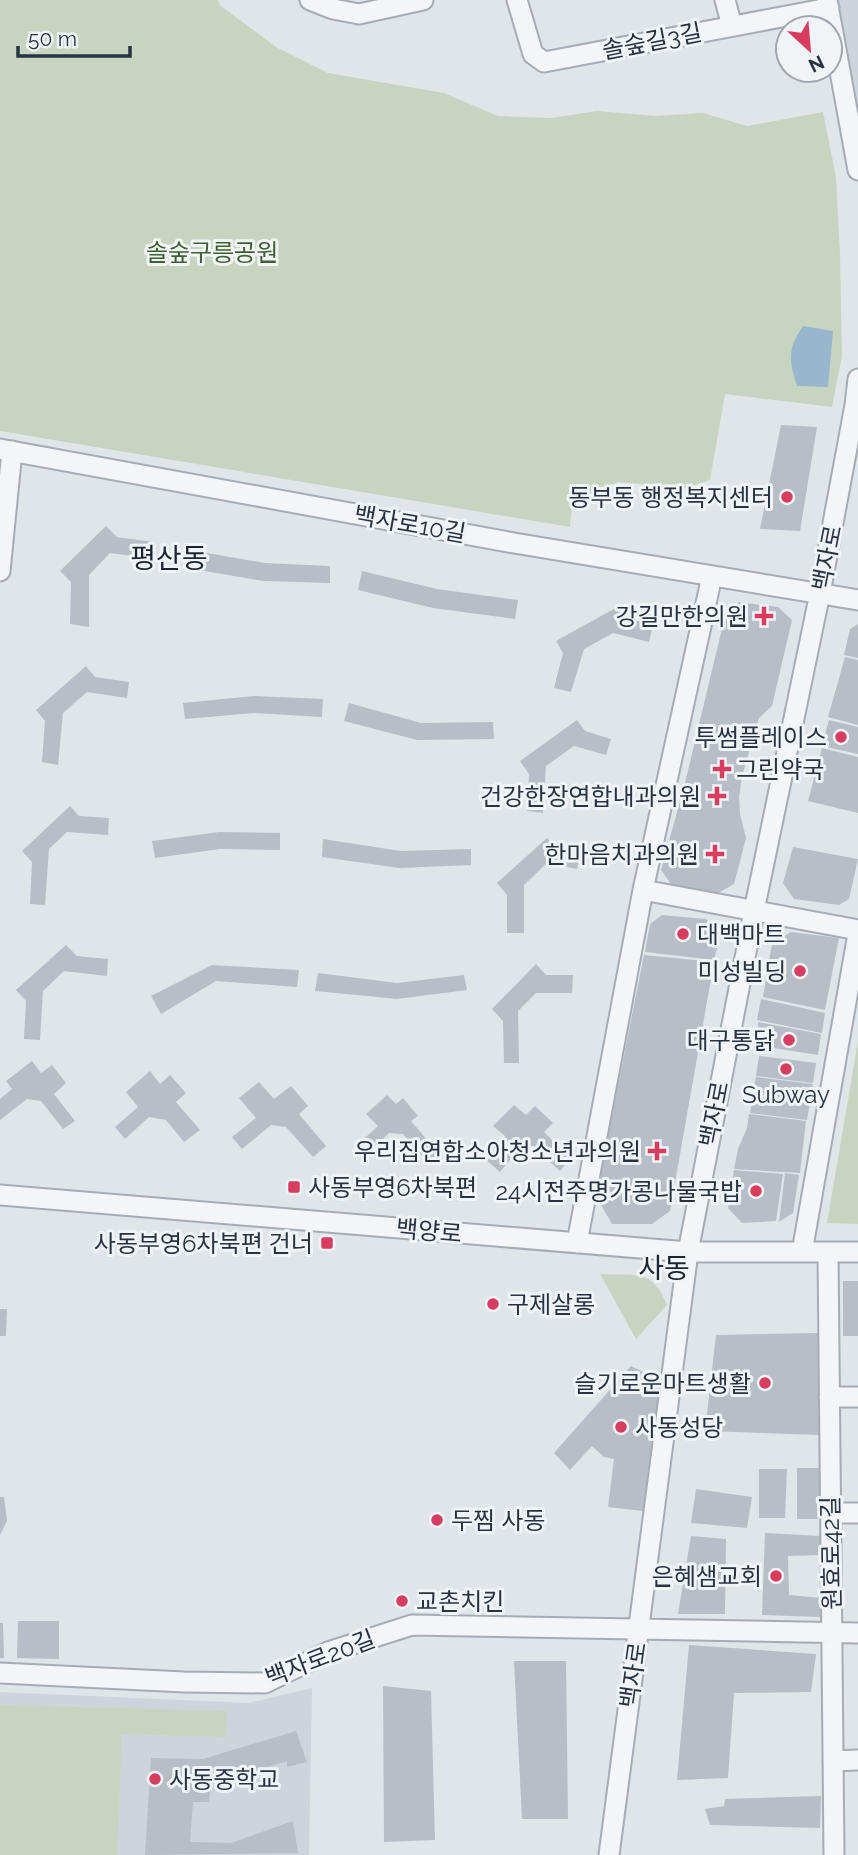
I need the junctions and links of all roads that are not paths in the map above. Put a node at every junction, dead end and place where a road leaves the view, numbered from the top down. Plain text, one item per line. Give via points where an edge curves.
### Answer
1 (310, 0) edge
2 (423, 0) edge
3 (517, 0) edge
4 (725, 0) edge
5 (828, 4) edge
6 (732, 26) junction
7 (858, 159) edge
8 (858, 379) edge
9 (6, 450) edge
10 (0, 571) edge
11 (712, 576) junction
12 (820, 593) junction
13 (858, 600) edge
14 (643, 890) junction
15 (754, 911) junction
16 (858, 932) edge
17 (0, 1195) edge
18 (577, 1243) junction
19 (688, 1252) junction
20 (802, 1252) junction
21 (828, 1252) junction
22 (858, 1252) edge
23 (829, 1396) junction
24 (858, 1397) edge
25 (830, 1513) junction
26 (858, 1513) edge
27 (639, 1630) junction
28 (832, 1633) junction
29 (858, 1633) edge
30 (0, 1673) edge
31 (833, 1760) junction
32 (858, 1760) edge
33 (609, 1855) edge
34 (834, 1855) edge

1 - 2 street via 359,14
3 - 6 street, 솔숲길3길 via 533,54 544,62
4 - 6 street
5 - 6 street, 솔숲길3길
5 - 7 street
8 - 12 street, 백자로
9 - 10 street
9 - 11 street, 백자로10길
11 - 12 street, 백자로10길
11 - 14 street
12 - 13 street, 백자로10길
12 - 15 street, 백자로
14 - 15 street
14 - 18 street
15 - 16 street
15 - 19 street, 백자로
16 - 20 street
17 - 18 street, 백양로
18 - 19 street, 백양로
19 - 20 street, 백양로
19 - 27 street, 백자로
20 - 21 street, 백양로
21 - 22 street, 백양로
21 - 23 street, 원효로42길
23 - 24 street
23 - 25 street, 원효로42길
25 - 26 street
25 - 28 street, 원효로42길
27 - 28 street, 백자로20길
27 - 30 street, 백자로20길 via 412,1625 328,1652 265,1683
27 - 33 street, 백자로
28 - 29 street, 백자로20길
28 - 31 street, 원효로42길
31 - 32 street
31 - 34 street, 원효로42길

